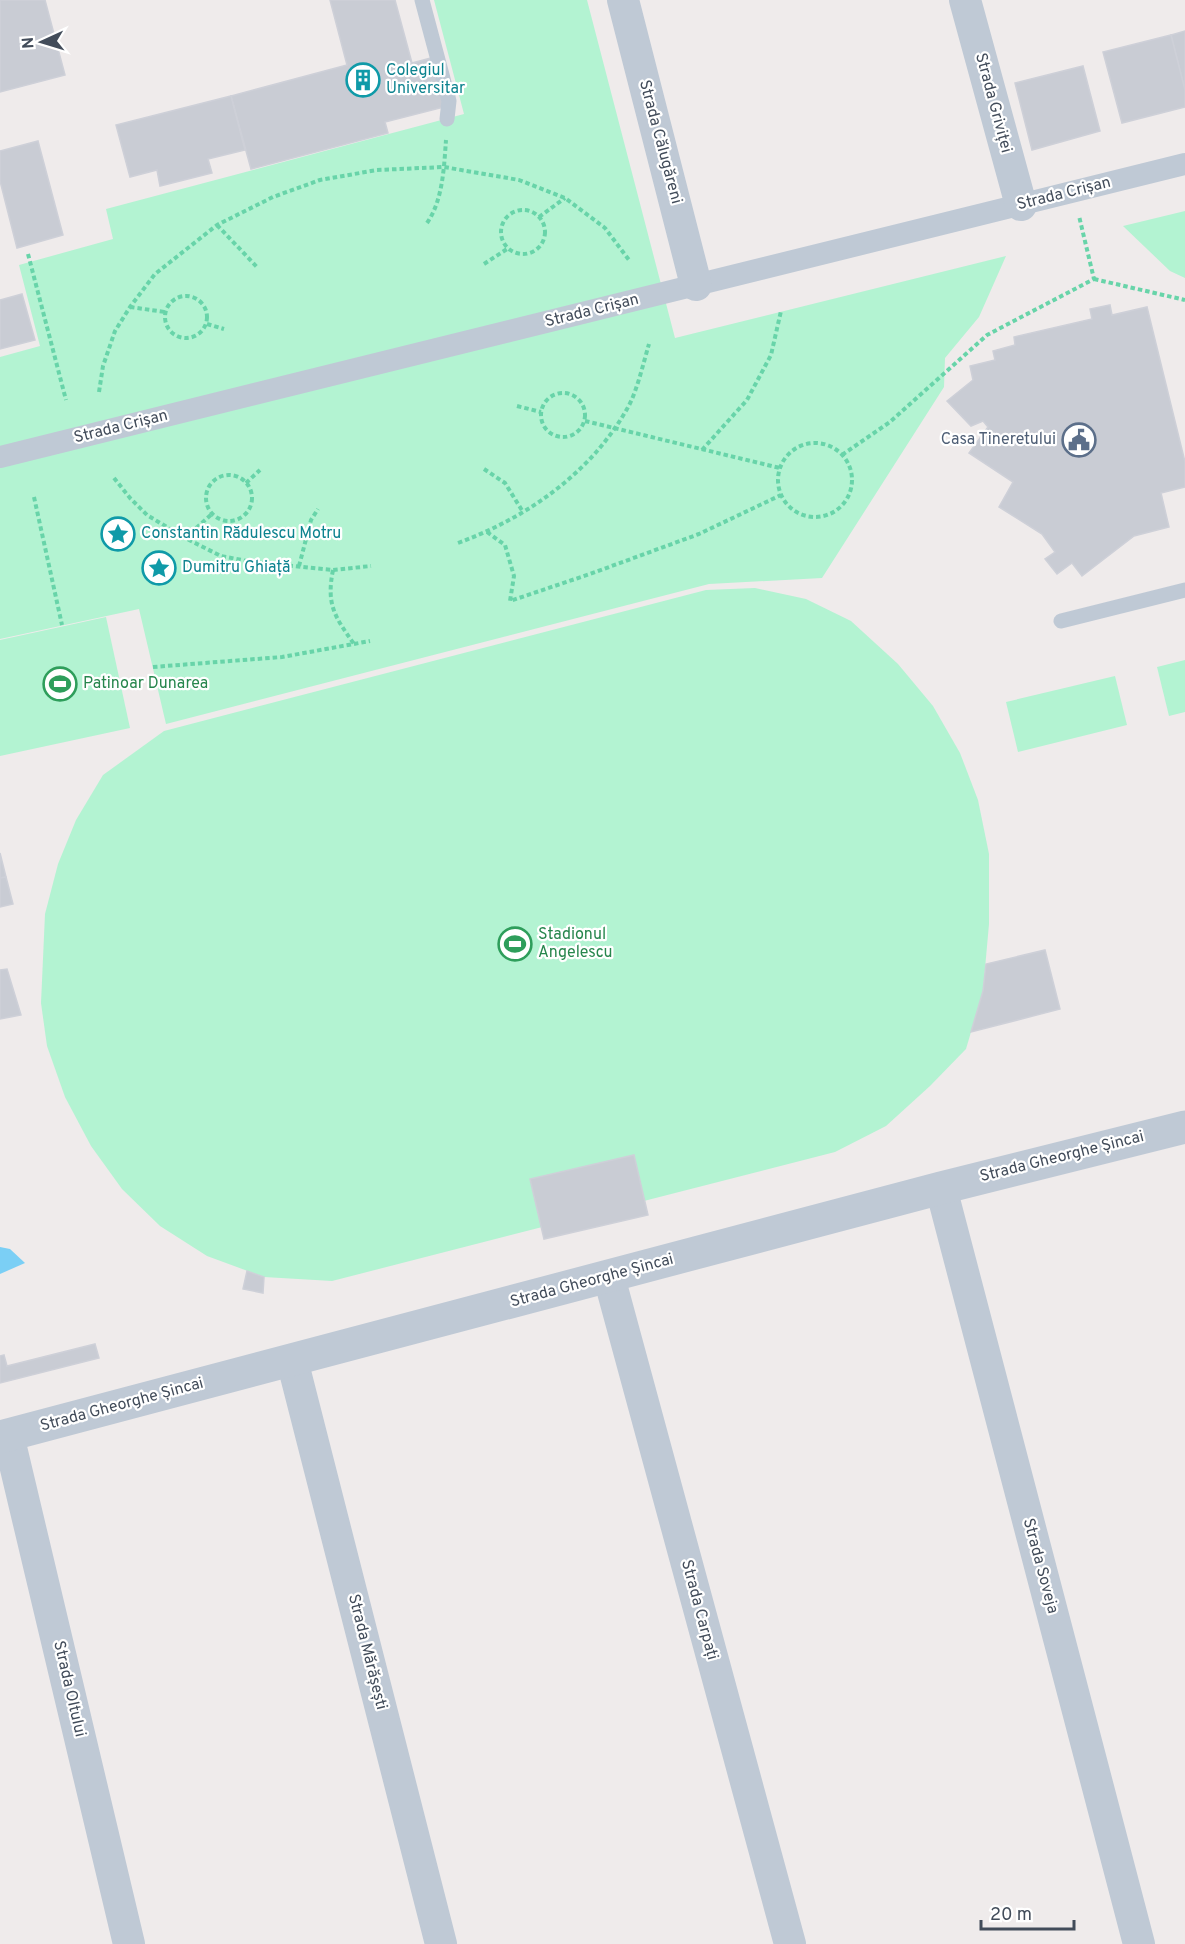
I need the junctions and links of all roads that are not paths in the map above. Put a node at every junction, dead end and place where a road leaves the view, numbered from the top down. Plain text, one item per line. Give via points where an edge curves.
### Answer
1 (422, 0) edge
2 (623, 0) edge
3 (964, 0) edge
4 (447, 118) road end
5 (1185, 164) edge
6 (1021, 205) junction
7 (696, 285) junction
8 (0, 457) edge
9 (1185, 590) edge
10 (1061, 621) dead end
11 (1185, 1126) edge
12 (940, 1188) junction
13 (609, 1277) junction
14 (292, 1360) junction
15 (4, 1436) edge
16 (129, 1944) edge
17 (441, 1944) edge
18 (790, 1944) edge
19 (1139, 1944) edge

1 - 4 lane via 449,101
2 - 7 street, Strada Călugăreni
3 - 6 street, Strada Griviței
5 - 6 street, Strada Crișan
6 - 7 street, Strada Crișan
7 - 8 street, Strada Crișan
9 - 10 lane
11 - 12 street, Strada Gheorghe Șincai
12 - 13 street, Strada Gheorghe Șincai
12 - 19 street, Strada Soveja
13 - 14 street, Strada Gheorghe Șincai
13 - 18 street, Strada Carpați
14 - 15 street, Strada Gheorghe Șincai
14 - 17 street, Strada Mărășești
15 - 16 street, Strada Oltului

